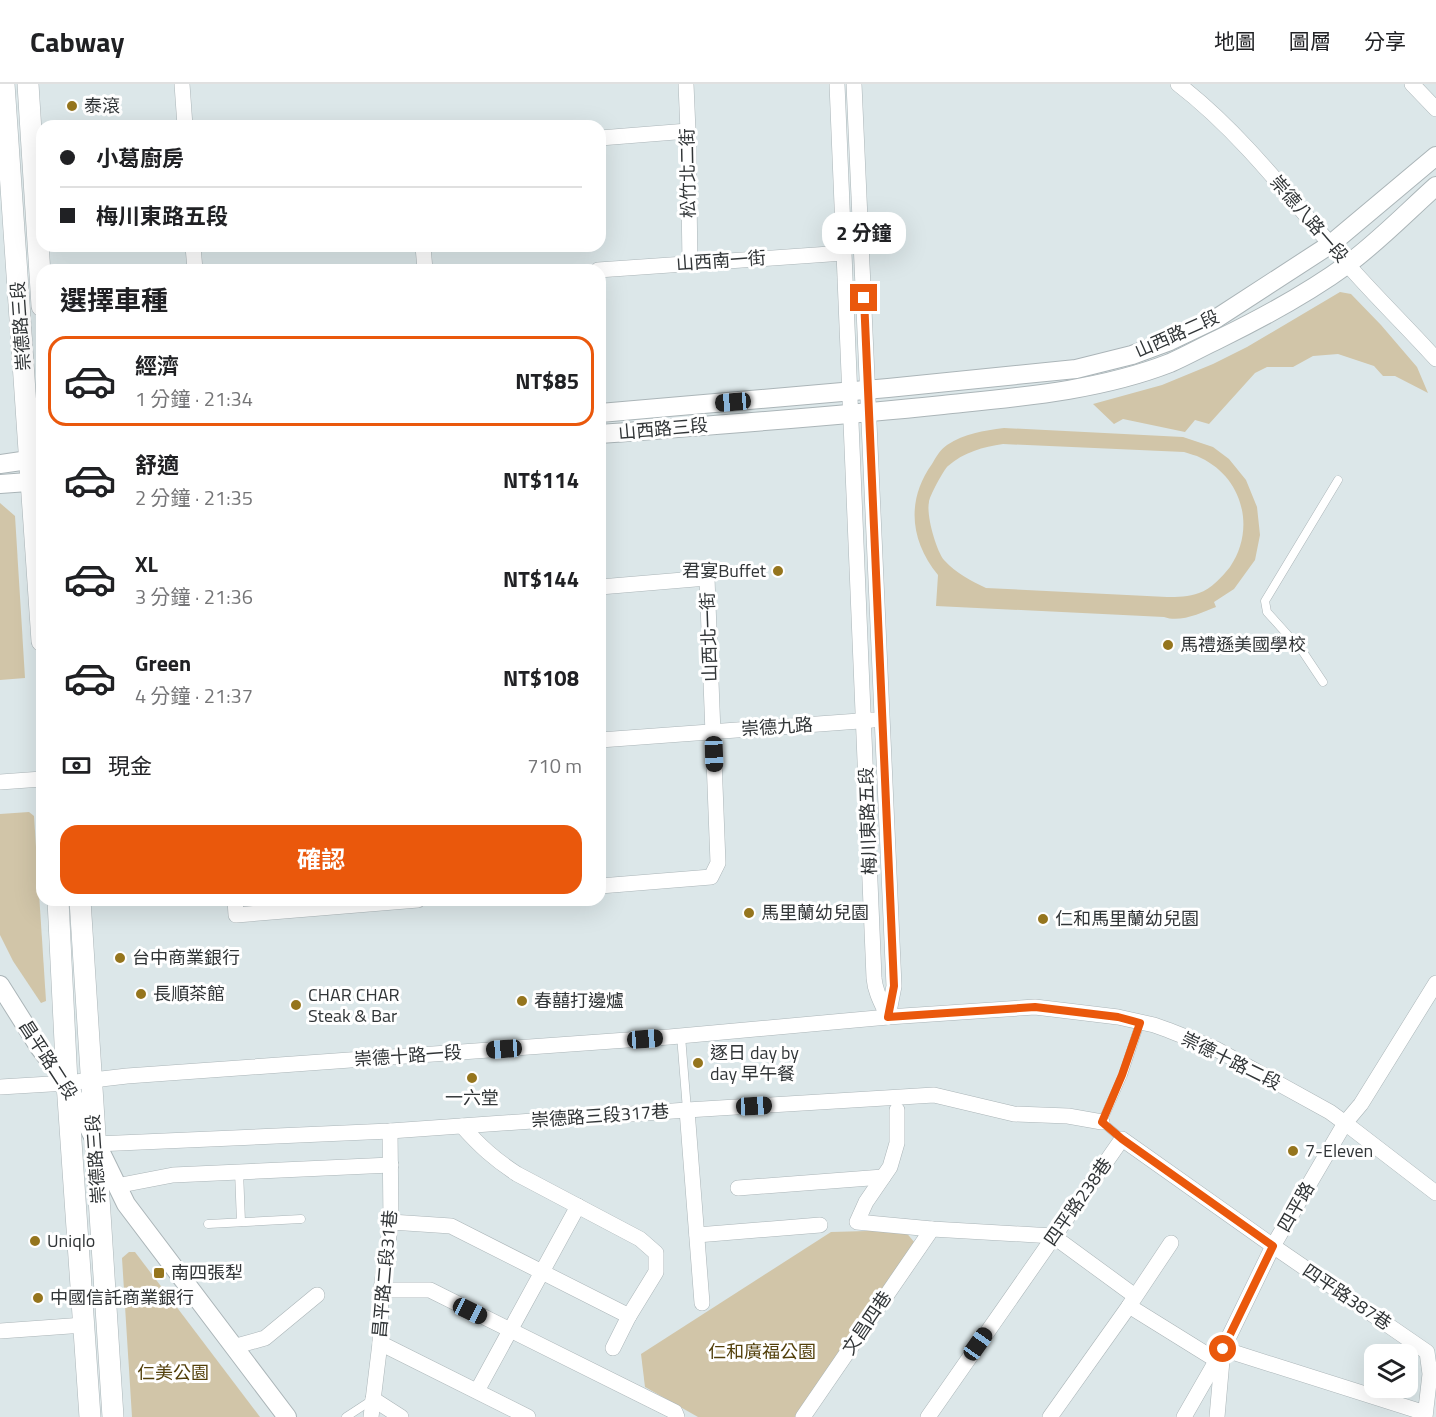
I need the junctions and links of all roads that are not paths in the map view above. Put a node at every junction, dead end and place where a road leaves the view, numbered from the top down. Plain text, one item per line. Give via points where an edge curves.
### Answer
1 (4, 84) edge
2 (28, 84) edge
3 (182, 84) edge
4 (686, 84) edge
5 (837, 84) edge
6 (854, 84) edge
7 (1178, 84) edge
8 (1412, 84) edge
9 (1436, 109) edge
10 (185, 120) edge
11 (688, 130) junction
12 (606, 137) edge
13 (1436, 156) edge
14 (1436, 186) edge
15 (36, 211) edge
16 (1331, 244) junction
17 (844, 253) junction
18 (690, 263) junction
19 (1347, 264) junction
20 (606, 269) edge
21 (1436, 358) edge
22 (859, 391) junction
23 (606, 412) edge
24 (869, 412) junction
25 (850, 414) junction
26 (606, 434) edge
27 (36, 459) edge
28 (0, 464) edge
29 (1338, 480) dead end
30 (36, 481) edge
31 (0, 484) edge
32 (606, 586) edge
33 (1323, 682) dead end
34 (882, 720) junction
35 (864, 721) junction
36 (713, 732) junction
37 (606, 740) edge
38 (36, 779) edge
39 (0, 782) edge
40 (606, 886) edge
41 (58, 906) edge
42 (80, 906) edge
43 (235, 906) edge
44 (345, 906) edge
45 (0, 985) edge
46 (1435, 986) edge
47 (888, 1017) junction
48 (1140, 1023) junction
49 (681, 1036) junction
50 (91, 1080) junction
51 (66, 1083) junction
52 (0, 1087) edge
53 (687, 1110) junction
54 (897, 1110) dead end
55 (1102, 1122) junction
56 (1345, 1123) junction
57 (462, 1126) junction
58 (390, 1131) junction
59 (1122, 1139) junction
60 (96, 1144) junction
61 (390, 1165) junction
62 (239, 1171) junction
63 (883, 1177) junction
64 (116, 1186) junction
65 (738, 1188) dead end
66 (1436, 1193) edge
67 (578, 1206) junction
68 (301, 1219) dead end
69 (241, 1222) junction
70 (391, 1222) junction
71 (208, 1224) dead end
72 (820, 1225) dead end
73 (932, 1229) junction
74 (697, 1235) junction
75 (1053, 1236) junction
76 (1171, 1243) dead end
77 (1273, 1246) junction
78 (542, 1272) junction
79 (381, 1290) junction
80 (317, 1295) dead end
81 (1132, 1301) junction
82 (702, 1303) dead end
83 (629, 1316) junction
84 (84, 1325) junction
85 (510, 1330) junction
86 (0, 1331) edge
87 (380, 1343) junction
88 (232, 1347) junction
89 (613, 1348) dead end
90 (1220, 1355) junction
91 (477, 1391) junction
92 (373, 1399) junction
93 (1425, 1415) edge
94 (90, 1417) edge
95 (113, 1417) edge
96 (287, 1417) edge
97 (346, 1417) edge
98 (370, 1417) edge
99 (401, 1417) edge
100 (528, 1417) edge
101 (677, 1417) edge
102 (803, 1417) edge
103 (928, 1417) edge
104 (1050, 1417) edge
105 (1184, 1417) edge
106 (1217, 1417) edge

1 - 27 main road, 崇德路三段
2 - 15 main road, 崇德路三段
3 - 10 street
4 - 11 street, 松竹北二街
5 - 17 street, 梅川東路五段
6 - 22 street, 梅川東路五段
7 - 16 street, 崇德八路一段 via 1228,129
8 - 9 street
11 - 12 street
11 - 18 street, 松竹北二街
13 - 16 street, 山西路二段
14 - 19 street, 山西路二段
16 - 19 street, 崇德八路一段
16 - 22 street, 山西路二段 via 1214,320 1132,355 1076,369
17 - 18 street, 山西南一街
17 - 22 street, 梅川東路五段
18 - 20 street, 山西南一街
19 - 21 street, 崇德八路一段
19 - 24 street, 山西路二段 via 1262,318 1170,363 1100,383 1028,396
22 - 23 street, 山西路三段
22 - 24 street, 梅川東路五段
22 - 25 street, 梅川東路五段
24 - 25 street, 山西路三段
24 - 34 street, 梅川東路五段
25 - 26 street, 山西路三段
25 - 35 street, 梅川東路五段
27 - 28 street
29 - 33 lane via 1265,601 1267,612 1303,652
30 - 31 street
32 - 36 street, 山西北一街 via 707,578
34 - 35 street, 崇德九路
34 - 47 street, 梅川東路五段 via 894,986
35 - 36 street, 崇德九路
35 - 47 street, 梅川東路五段 via 875,988
36 - 37 street, 崇德九路
36 - 40 street via 718,863 711,877
38 - 39 street
41 - 51 main road, 崇德路三段
42 - 50 main road, 崇德路三段
43 - 44 street via 236,915
45 - 51 street, 昌平路二段
46 - 56 street, 四平路
47 - 48 street, 崇德十路二段 via 1035,1007
47 - 49 street, 崇德十路一段
48 - 55 lane
48 - 56 street, 崇德十路二段 via 1216,1049
49 - 50 street, 崇德十路一段
49 - 53 lane
50 - 51 street, 崇德十路一段
50 - 60 main road, 崇德路三段
51 - 52 street, 崇德十路一段
51 - 60 street, 昌平路二段
51 - 84 main road, 崇德路三段
53 - 55 street, 崇德路三段317巷 via 934,1095 1014,1114
53 - 57 street, 崇德路三段317巷
53 - 74 street
54 - 63 street via 897,1143 891,1167
55 - 59 lane
56 - 66 street, 崇德十路二段
56 - 77 street, 四平路
57 - 58 street, 崇德路三段317巷
57 - 67 street via 498,1161
58 - 60 street, 崇德路三段317巷
58 - 61 street, 昌平路二段31巷
59 - 75 street, 四平路238巷
59 - 77 street, 四平路238巷
60 - 64 street, 昌平路二段
60 - 95 main road, 崇德路三段
61 - 62 street
61 - 70 street, 昌平路二段31巷
62 - 64 street via 173,1175
62 - 69 lane
63 - 65 street
63 - 73 street via 857,1222
64 - 88 street, 昌平路二段
67 - 78 street
67 - 83 street via 640,1239 656,1253 656,1272
68 - 69 lane
69 - 71 lane
70 - 78 street via 451,1226
70 - 79 street, 昌平路二段31巷
72 - 74 street
73 - 75 street
73 - 102 street, 文昌四巷
74 - 82 street
75 - 81 street
75 - 103 street, 四平路238巷
76 - 81 street
77 - 90 street, 四平路
77 - 93 street, 四平路387巷 via 1427,1352 1430,1374
78 - 83 street
78 - 85 street
79 - 85 street via 430,1290
79 - 87 street, 昌平路二段31巷
80 - 88 street via 264,1338
81 - 90 street
81 - 104 street
83 - 89 street
84 - 86 street
84 - 94 main road, 崇德路三段
85 - 91 street
85 - 101 street via 675,1412
87 - 91 street
87 - 92 street, 昌平路二段31巷
88 - 96 street, 昌平路二段
90 - 93 street
90 - 105 street
90 - 106 street, 四平路
91 - 100 street
92 - 97 lane
92 - 98 street, 昌平路二段31巷
92 - 99 street

